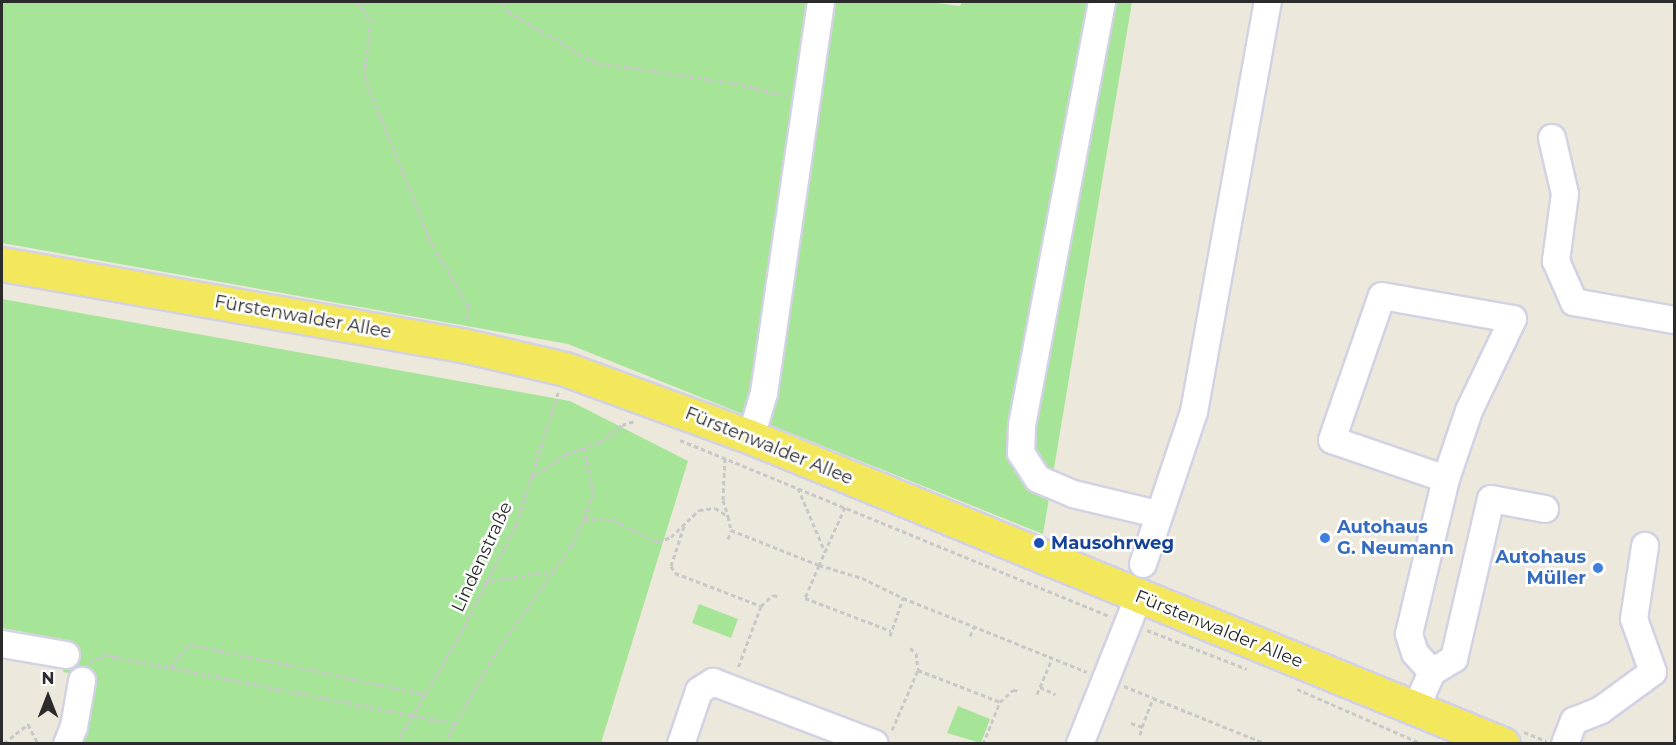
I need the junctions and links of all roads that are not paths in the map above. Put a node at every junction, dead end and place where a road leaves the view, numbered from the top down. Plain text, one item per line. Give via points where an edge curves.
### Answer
1 (821, 2) edge
2 (1102, 2) edge
3 (1268, 2) edge
4 (1552, 138) dead end
5 (2, 264) edge
6 (1674, 320) edge
7 (751, 437) junction
8 (1446, 479) junction
9 (1545, 509) dead end
10 (1157, 514) junction
11 (1645, 546) dead end
12 (1143, 564) dead end
13 (1139, 596) junction
14 (2, 644) edge
15 (66, 655) dead end
16 (1432, 672) junction
17 (82, 681) road end
18 (1416, 708) junction
19 (885, 739) edge
20 (67, 744) edge
21 (681, 744) edge
22 (1080, 744) edge
23 (1503, 744) edge
24 (1565, 744) edge

1 - 7 street via 764,393
2 - 10 street via 1022,426 1021,453 1038,479 1072,494
3 - 10 street via 1194,412
4 - 6 street via 1564,194 1556,261 1574,302
5 - 7 main road, Fürstenwalder Allee via 514,355 641,394
7 - 13 main road, Fürstenwalder Allee
8 - 8 street via 1332,440 1382,296 1514,319 1469,411
8 - 16 street via 1409,634 1415,653
9 - 16 street via 1491,499 1454,659
10 - 12 street
11 - 24 street via 1634,619 1653,672 1601,710 1574,721
13 - 18 main road, Fürstenwalder Allee
13 - 22 street
14 - 15 street
16 - 18 street
17 - 20 street
18 - 23 main road, Fürstenwalder Allee
19 - 21 street via 727,678 699,691

